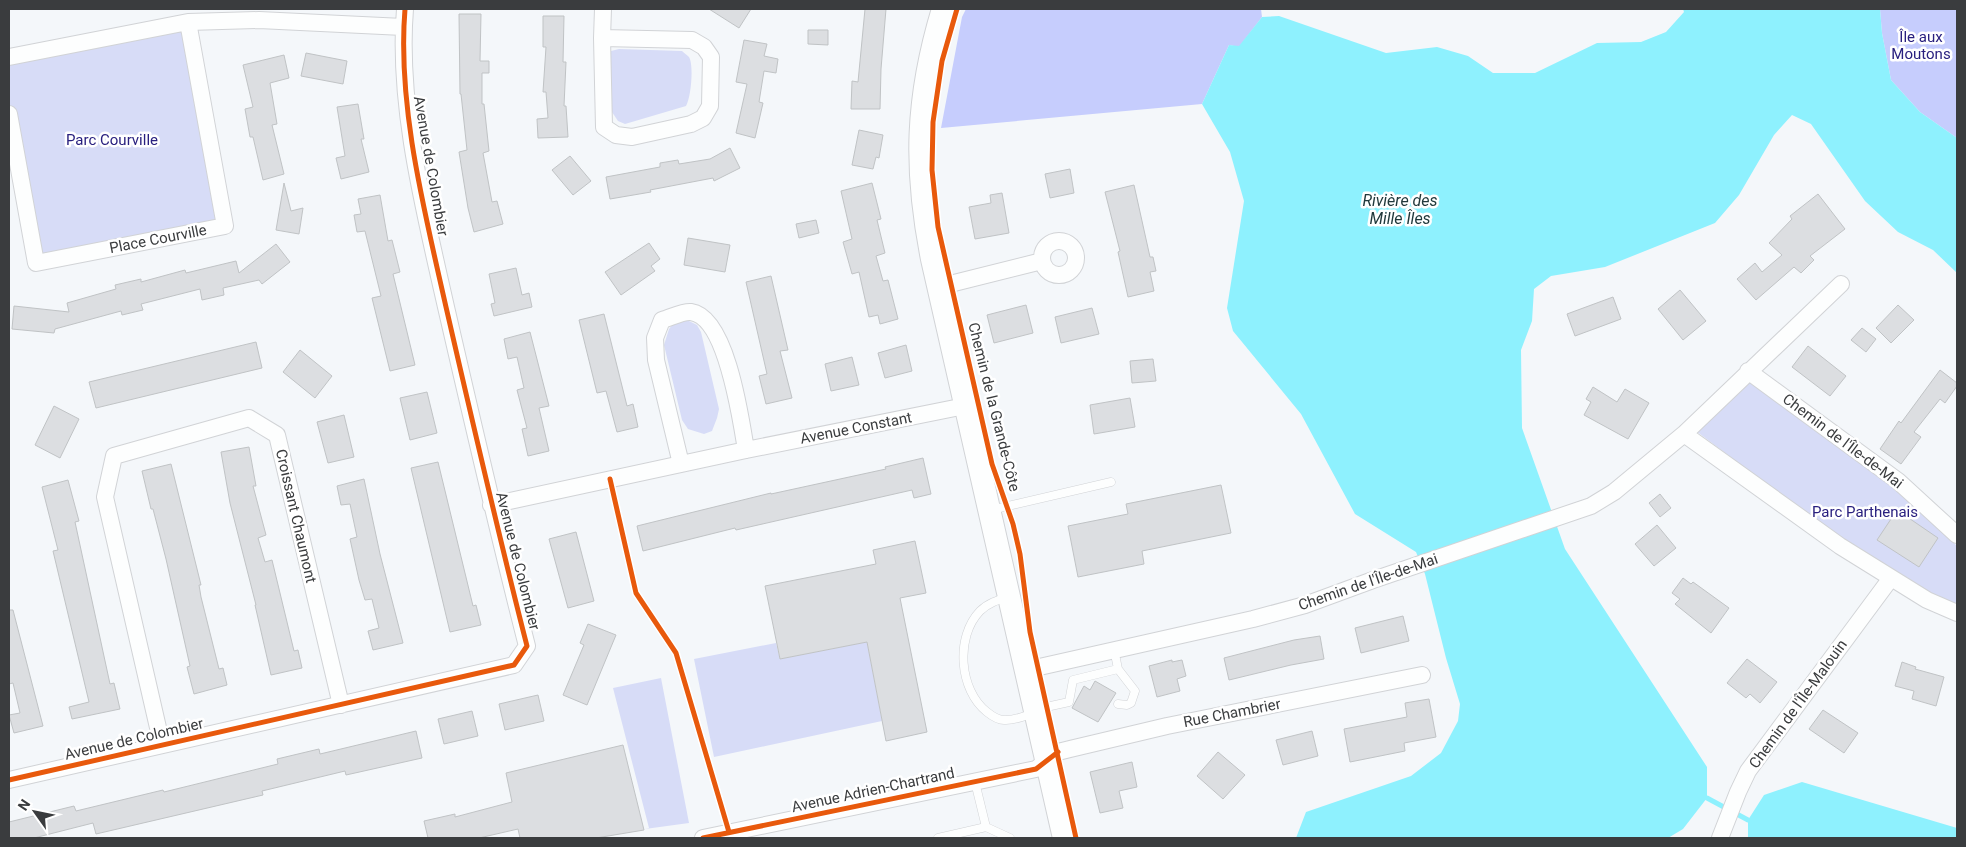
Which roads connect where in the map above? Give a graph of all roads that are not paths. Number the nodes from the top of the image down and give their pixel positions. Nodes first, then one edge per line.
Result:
1 (405, 9) edge
2 (604, 9) edge
3 (943, 9) edge
4 (188, 22) junction
5 (403, 27) junction
6 (602, 38) junction
7 (9, 57) edge
8 (9, 114) edge
9 (1042, 261) dead end
10 (1841, 284) dead end
11 (938, 287) junction
12 (1748, 371) junction
13 (965, 406) junction
14 (1684, 434) junction
15 (746, 450) junction
16 (681, 464) junction
17 (1111, 482) dead end
18 (491, 504) junction
19 (990, 510) junction
20 (1957, 535) edge
21 (1891, 578) junction
22 (1010, 596) junction
23 (1957, 613) edge
24 (1114, 649) junction
25 (1118, 669) junction
26 (1026, 670) junction
27 (1070, 670) junction
28 (1422, 675) dead end
29 (1118, 704) dead end
30 (340, 705) junction
31 (1035, 711) junction
32 (162, 745) junction
33 (1047, 761) junction
34 (9, 780) edge
35 (975, 782) junction
36 (986, 827) junction
37 (703, 838) edge
38 (938, 838) edge
39 (1010, 838) edge
40 (1064, 838) edge
41 (1720, 838) edge

1 - 5 street, Avenue de Colombier
2 - 6 street
3 - 11 main road, Chemin de la Grande-Côte
4 - 5 street
4 - 7 street
4 - 8 street, Place Courville
5 - 18 street, Avenue de Colombier
6 - 6 street
9 - 11 street
10 - 12 street, Chemin de l'Île-de-Mai
11 - 13 main road, Chemin de la Grande-Côte
12 - 14 street, Chemin de l'Île-de-Mai
12 - 20 street, Chemin de l'Île-de-Mai
13 - 15 street, Avenue Constant
13 - 19 main road, Chemin de la Grande-Côte
14 - 21 street
14 - 24 street, Chemin de l'Île-de-Mai
15 - 16 street, Avenue Constant
15 - 16 street
16 - 18 street, Avenue Constant
17 - 19 lane
18 - 30 street, Avenue de Colombier
19 - 22 main road, Chemin de la Grande-Côte
21 - 23 street
21 - 41 street, Chemin de l'Île-Malouin
22 - 26 main road, Chemin de la Grande-Côte
22 - 31 lane
24 - 25 lane
24 - 27 street, Chemin de l'Île-de-Mai
25 - 27 lane
25 - 29 lane
26 - 27 street, Chemin de l'Île-de-Mai
26 - 31 main road, Chemin de la Grande-Côte
27 - 31 lane
28 - 33 street, Rue Chambrier
30 - 32 street, Avenue de Colombier
30 - 32 street, Croissant Chaumont
31 - 33 main road, Chemin de la Grande-Côte
32 - 34 street, Avenue de Colombier
33 - 35 street, Avenue Adrien-Chartrand
33 - 40 main road, Chemin de la Grande-Côte
35 - 36 lane
35 - 37 street, Avenue Adrien-Chartrand
36 - 38 lane
36 - 39 lane

